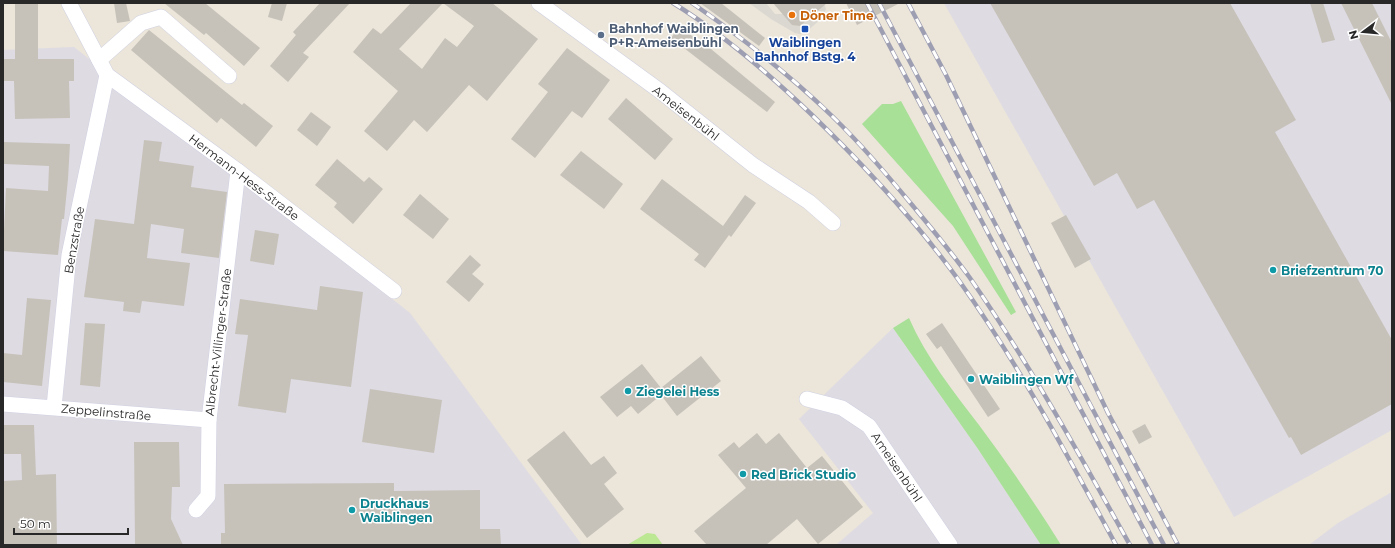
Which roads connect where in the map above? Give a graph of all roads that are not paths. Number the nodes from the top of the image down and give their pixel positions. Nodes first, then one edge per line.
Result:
1 (69, 3) edge
2 (539, 3) edge
3 (99, 60) junction
4 (106, 75) junction
5 (229, 76) dead end
6 (238, 171) junction
7 (833, 223) dead end
8 (394, 291) dead end
9 (807, 399) dead end
10 (3, 404) edge
11 (54, 407) junction
12 (209, 420) junction
13 (196, 510) dead end
14 (950, 545) edge

1 - 3 street, Hermann-Hess-Straße
2 - 7 street, Ameisenbühl
3 - 4 street, Hermann-Hess-Straße
3 - 5 street
4 - 6 street, Hermann-Hess-Straße
4 - 11 street, Benzstraße
6 - 8 street, Hermann-Hess-Straße
6 - 12 street, Albrecht-Villinger-Straße
9 - 14 street, Ameisenbühl
10 - 11 street, Zeppelinstraße
11 - 12 street, Zeppelinstraße
12 - 13 street, Albrecht-Villinger-Straße

